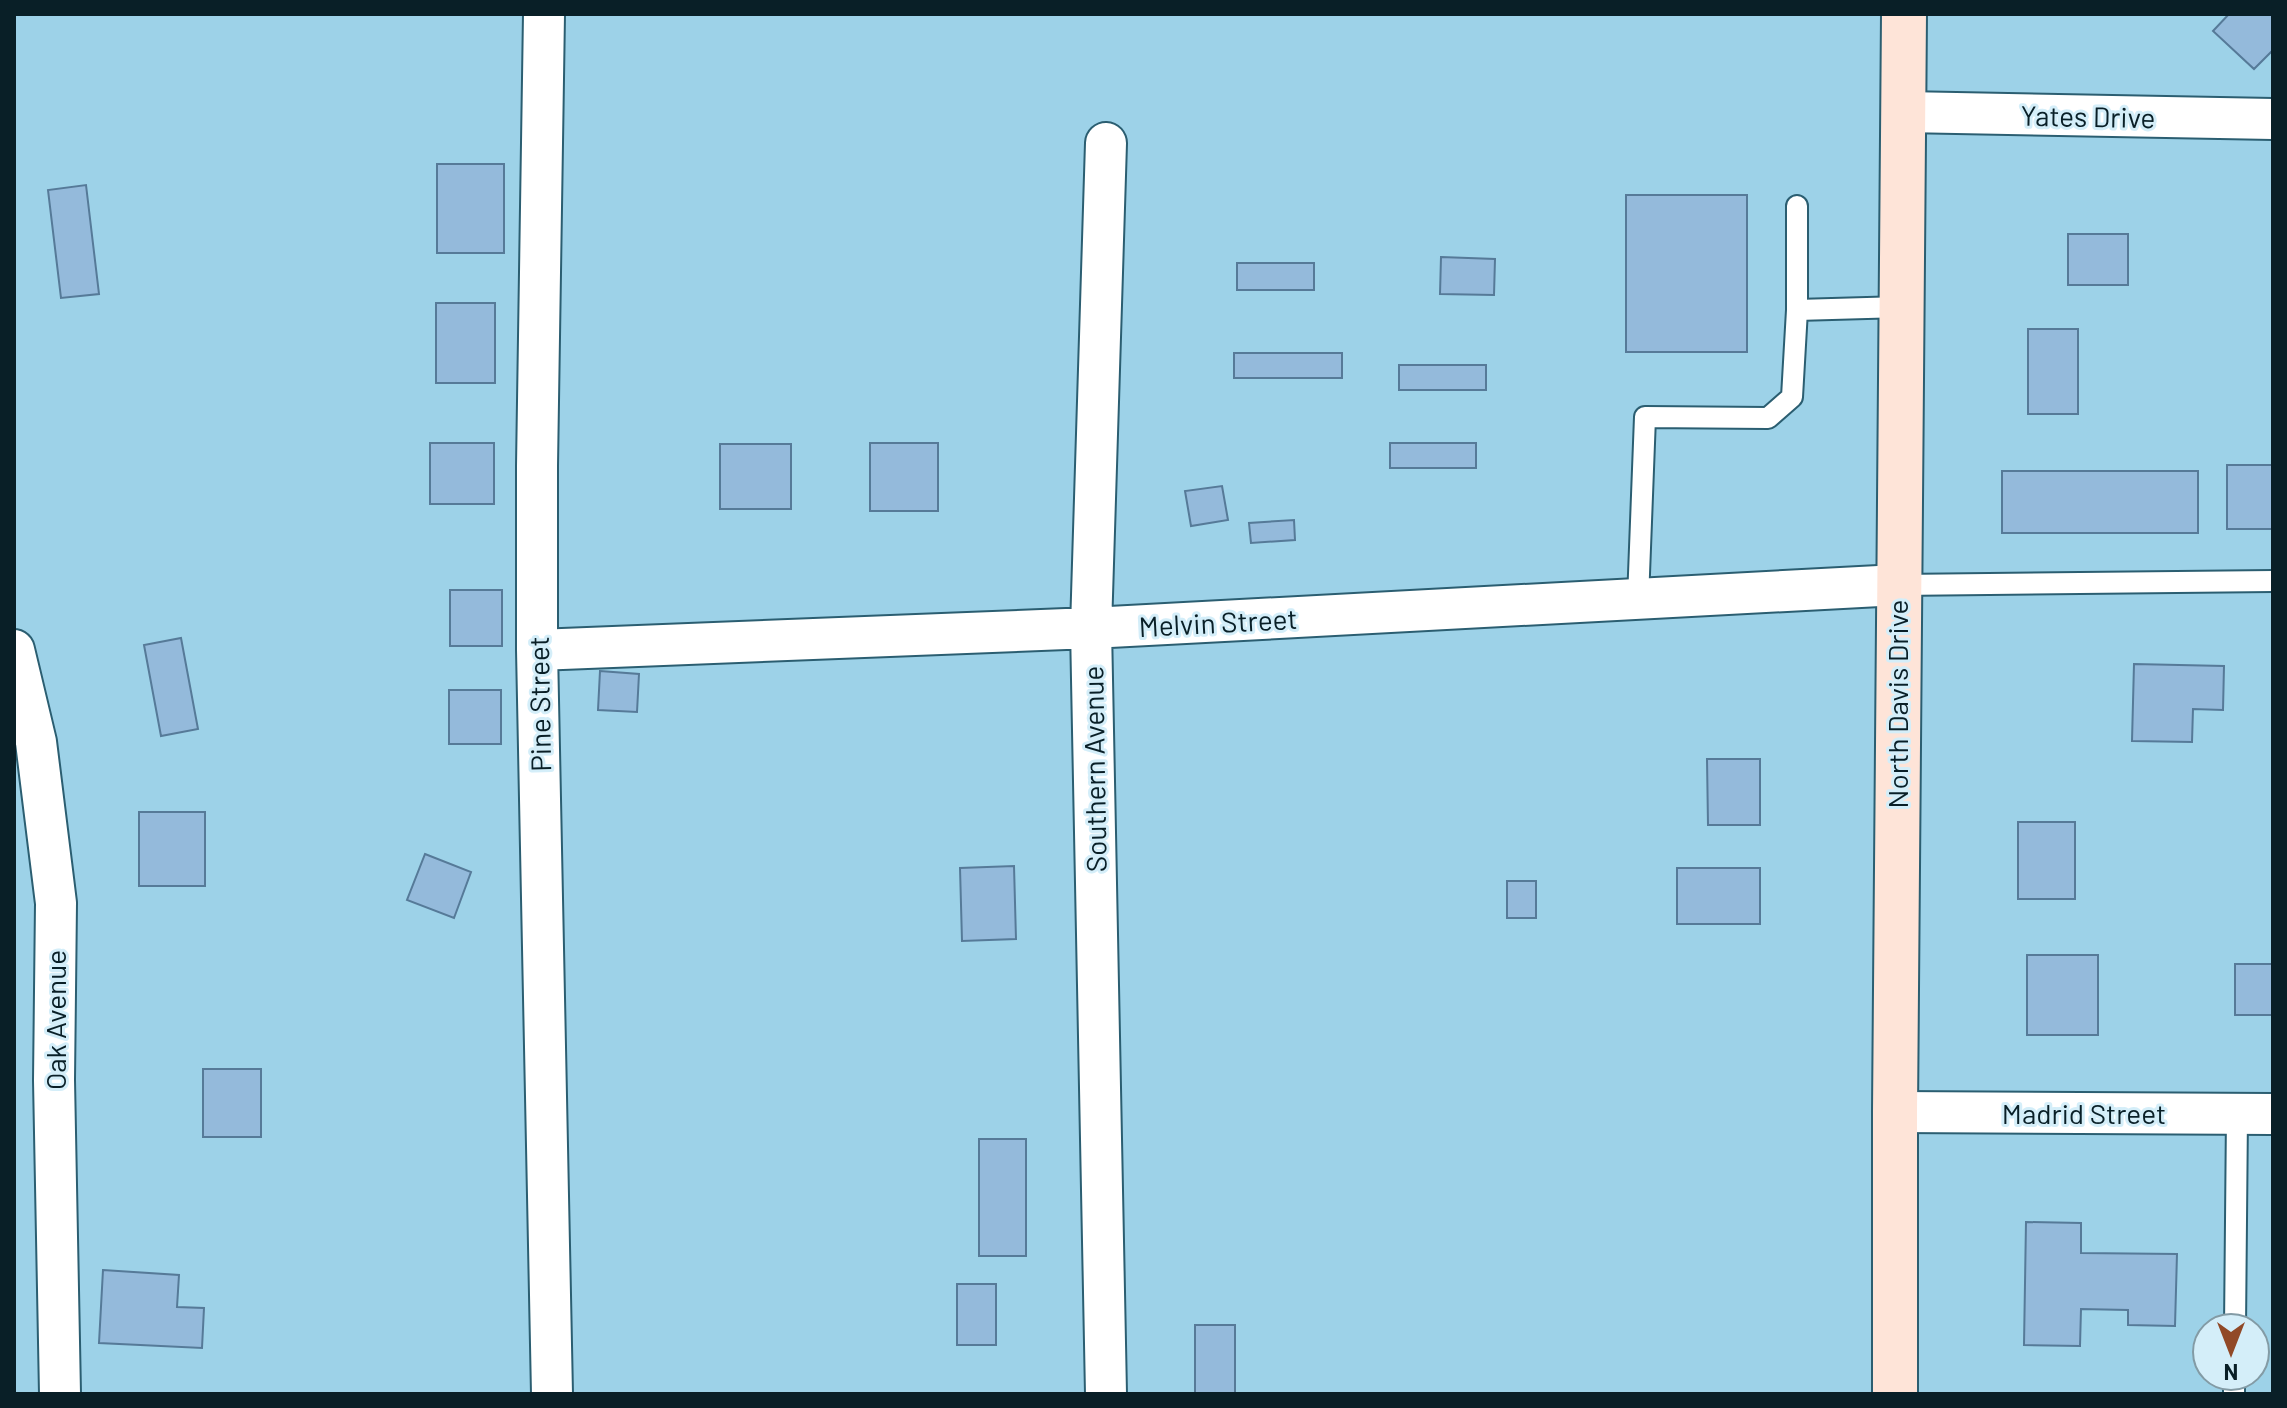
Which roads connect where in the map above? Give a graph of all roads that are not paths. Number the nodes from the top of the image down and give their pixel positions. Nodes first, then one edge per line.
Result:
1 (544, 14) edge
2 (1904, 14) edge
3 (1904, 112) junction
4 (2273, 119) edge
5 (1106, 143) dead end
6 (1797, 206) dead end
7 (1902, 307) junction
8 (1797, 310) junction
9 (2273, 581) edge
10 (1898, 585) junction
11 (1638, 600) junction
12 (1091, 628) junction
13 (14, 650) edge
14 (537, 650) junction
15 (1895, 1112) junction
16 (2255, 1114) edge
17 (2236, 1312) edge
18 (60, 1394) edge
19 (552, 1394) edge
20 (1106, 1394) edge
21 (1895, 1394) edge

1 - 14 street, Pine Street
2 - 3 main road, North Davis Drive
3 - 4 street, Yates Drive
3 - 7 main road, North Davis Drive
5 - 12 street, Southern Avenue
6 - 8 lane
7 - 8 lane
7 - 10 main road, North Davis Drive
8 - 11 lane
9 - 10 lane
10 - 11 street, Melvin Street
10 - 15 main road, North Davis Drive
11 - 12 street, Melvin Street
12 - 14 street, Melvin Street
12 - 20 street, Southern Avenue
13 - 18 street, Oak Avenue
14 - 19 street, Pine Street
15 - 16 street, Madrid Street
15 - 21 main road, North Davis Drive
16 - 17 lane

